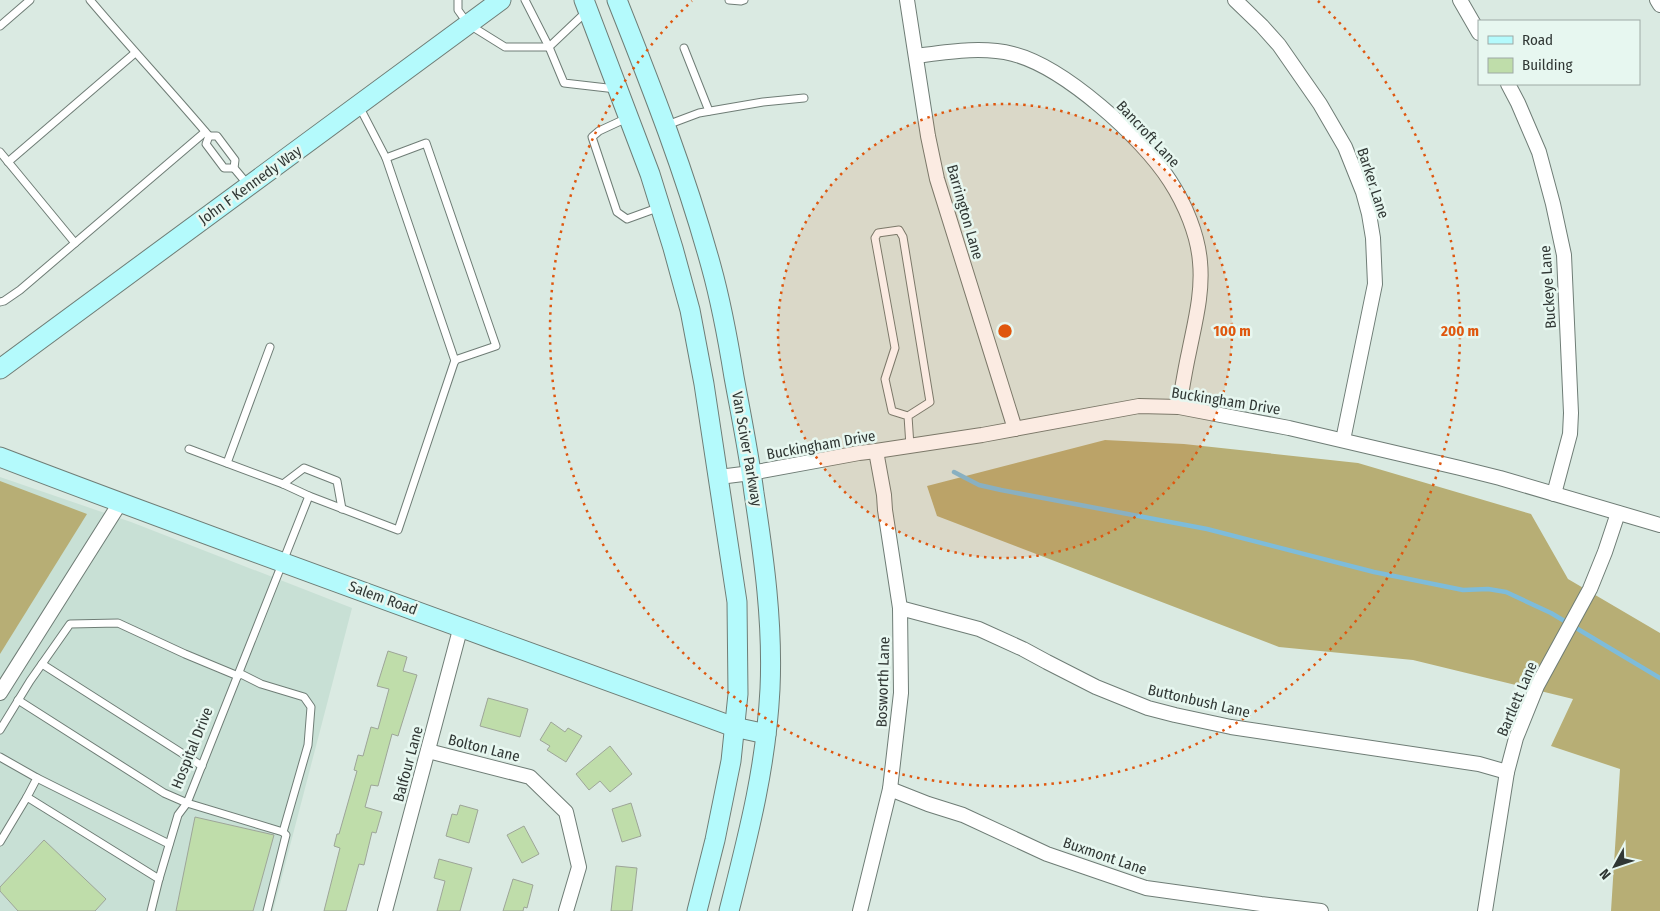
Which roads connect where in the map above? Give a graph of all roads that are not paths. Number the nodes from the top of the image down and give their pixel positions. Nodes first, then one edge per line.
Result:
1 (30, 0) edge
2 (90, 0) edge
3 (458, 0) edge
4 (501, 0) edge
5 (525, 0) edge
6 (617, 0) edge
7 (729, 0) edge
8 (744, 0) edge
9 (907, 0) edge
10 (1235, 0) edge
11 (1460, 0) edge
12 (1657, 0) edge
13 (586, 5) edge
14 (1660, 5) edge
15 (468, 24) junction
16 (0, 26) edge
17 (1478, 31) edge
18 (549, 47) junction
19 (684, 48) dead end
20 (135, 53) junction
21 (916, 56) junction
22 (1509, 85) edge
23 (619, 90) junction
24 (804, 98) dead end
25 (359, 105) junction
26 (709, 111) junction
27 (630, 117) junction
28 (666, 125) junction
29 (207, 134) junction
30 (0, 152) edge
31 (386, 158) junction
32 (8, 162) junction
33 (234, 168) junction
34 (249, 186) junction
35 (661, 207) junction
36 (75, 243) junction
37 (0, 302) edge
38 (270, 348) dead end
39 (454, 361) junction
40 (0, 369) edge
41 (1178, 407) junction
42 (908, 416) junction
43 (1016, 428) junction
44 (1344, 440) junction
45 (910, 446) junction
46 (189, 449) dead end
47 (0, 451) edge
48 (876, 451) junction
49 (0, 457) edge
50 (227, 463) junction
51 (34, 470) junction
52 (751, 473) junction
53 (720, 477) junction
54 (283, 484) junction
55 (1554, 494) junction
56 (309, 496) junction
57 (120, 503) junction
58 (342, 509) junction
59 (1618, 513) junction
60 (1660, 525) edge
61 (283, 562) junction
62 (900, 608) junction
63 (461, 626) junction
64 (42, 664) junction
65 (238, 675) junction
66 (0, 693) edge
67 (18, 700) junction
68 (734, 727) junction
69 (0, 730) edge
70 (766, 734) junction
71 (428, 751) junction
72 (0, 758) edge
73 (202, 766) junction
74 (1507, 772) junction
75 (38, 778) junction
76 (890, 789) junction
77 (27, 797) junction
78 (187, 803) junction
79 (284, 832) junction
80 (0, 842) edge
81 (169, 844) junction
82 (159, 879) junction
83 (151, 911) edge
84 (267, 911) edge
85 (385, 911) edge
86 (566, 911) edge
87 (697, 911) edge
88 (729, 911) edge
89 (860, 911) edge
90 (1321, 911) edge
91 (1485, 911) edge

1 - 16 lane
2 - 20 lane
3 - 15 lane
4 - 15 street, John F Kennedy Way
5 - 18 lane
6 - 28 street, Van Sciver Parkway
7 - 8 lane
9 - 21 street, Barrington Lane
10 - 44 street, Barker Lane
11 - 17 street
12 - 14 street
13 - 18 lane
13 - 23 street, Van Sciver Parkway
15 - 18 lane
15 - 25 street, John F Kennedy Way
18 - 23 lane
19 - 26 lane
20 - 29 lane
20 - 32 lane
21 - 41 street, Bancroft Lane
21 - 43 street, Barrington Lane
22 - 55 street, Buckeye Lane
23 - 27 street, Van Sciver Parkway
24 - 26 lane
25 - 31 lane
25 - 34 street, John F Kennedy Way
26 - 28 lane
27 - 35 street, Van Sciver Parkway
27 - 35 lane
28 - 52 street, Van Sciver Parkway
29 - 33 lane
29 - 33 lane
29 - 36 lane
30 - 32 lane
31 - 39 lane
31 - 39 lane
32 - 36 lane
33 - 34 lane
34 - 40 street, John F Kennedy Way
35 - 53 street, Van Sciver Parkway
36 - 37 lane
38 - 50 lane
39 - 58 lane
41 - 43 street, Buckingham Drive
41 - 44 street, Buckingham Drive
42 - 42 lane
42 - 45 lane
43 - 45 street, Buckingham Drive
44 - 55 street, Buckingham Drive
45 - 48 street, Buckingham Drive
46 - 50 lane
47 - 51 street
48 - 52 street, Buckingham Drive
48 - 62 street, Bosworth Lane
49 - 51 street, Salem Road
50 - 54 lane
51 - 57 street, Salem Road
52 - 53 street, Buckingham Drive
52 - 70 street, Van Sciver Parkway
53 - 68 street, Van Sciver Parkway
54 - 56 lane
54 - 58 lane
55 - 59 street, Buckingham Drive
56 - 58 lane
56 - 61 lane, Hospital Drive
57 - 61 street, Salem Road
57 - 66 street
59 - 60 street, Buckingham Drive
59 - 74 street, Bartlett Lane
61 - 63 street, Salem Road
61 - 65 lane, Hospital Drive
62 - 74 street, Buttonbush Lane
62 - 76 street, Bosworth Lane
63 - 68 street, Salem Road
63 - 71 street, Balfour Lane
64 - 65 lane
64 - 67 lane
64 - 73 lane
65 - 73 lane, Hospital Drive
65 - 79 lane
67 - 69 lane
67 - 78 lane
68 - 70 street, Salem Road
68 - 87 street, Van Sciver Parkway
70 - 88 street, Van Sciver Parkway
71 - 85 street, Balfour Lane
71 - 86 street, Bolton Lane
72 - 75 lane
73 - 78 lane, Hospital Drive
74 - 91 street, Bartlett Lane
75 - 77 lane
75 - 81 lane
76 - 89 street, Bosworth Lane
76 - 90 street, Buxmont Lane
77 - 80 lane
77 - 82 lane
78 - 79 lane, Hospital Drive
78 - 81 lane
79 - 84 lane
81 - 82 lane
82 - 83 lane

